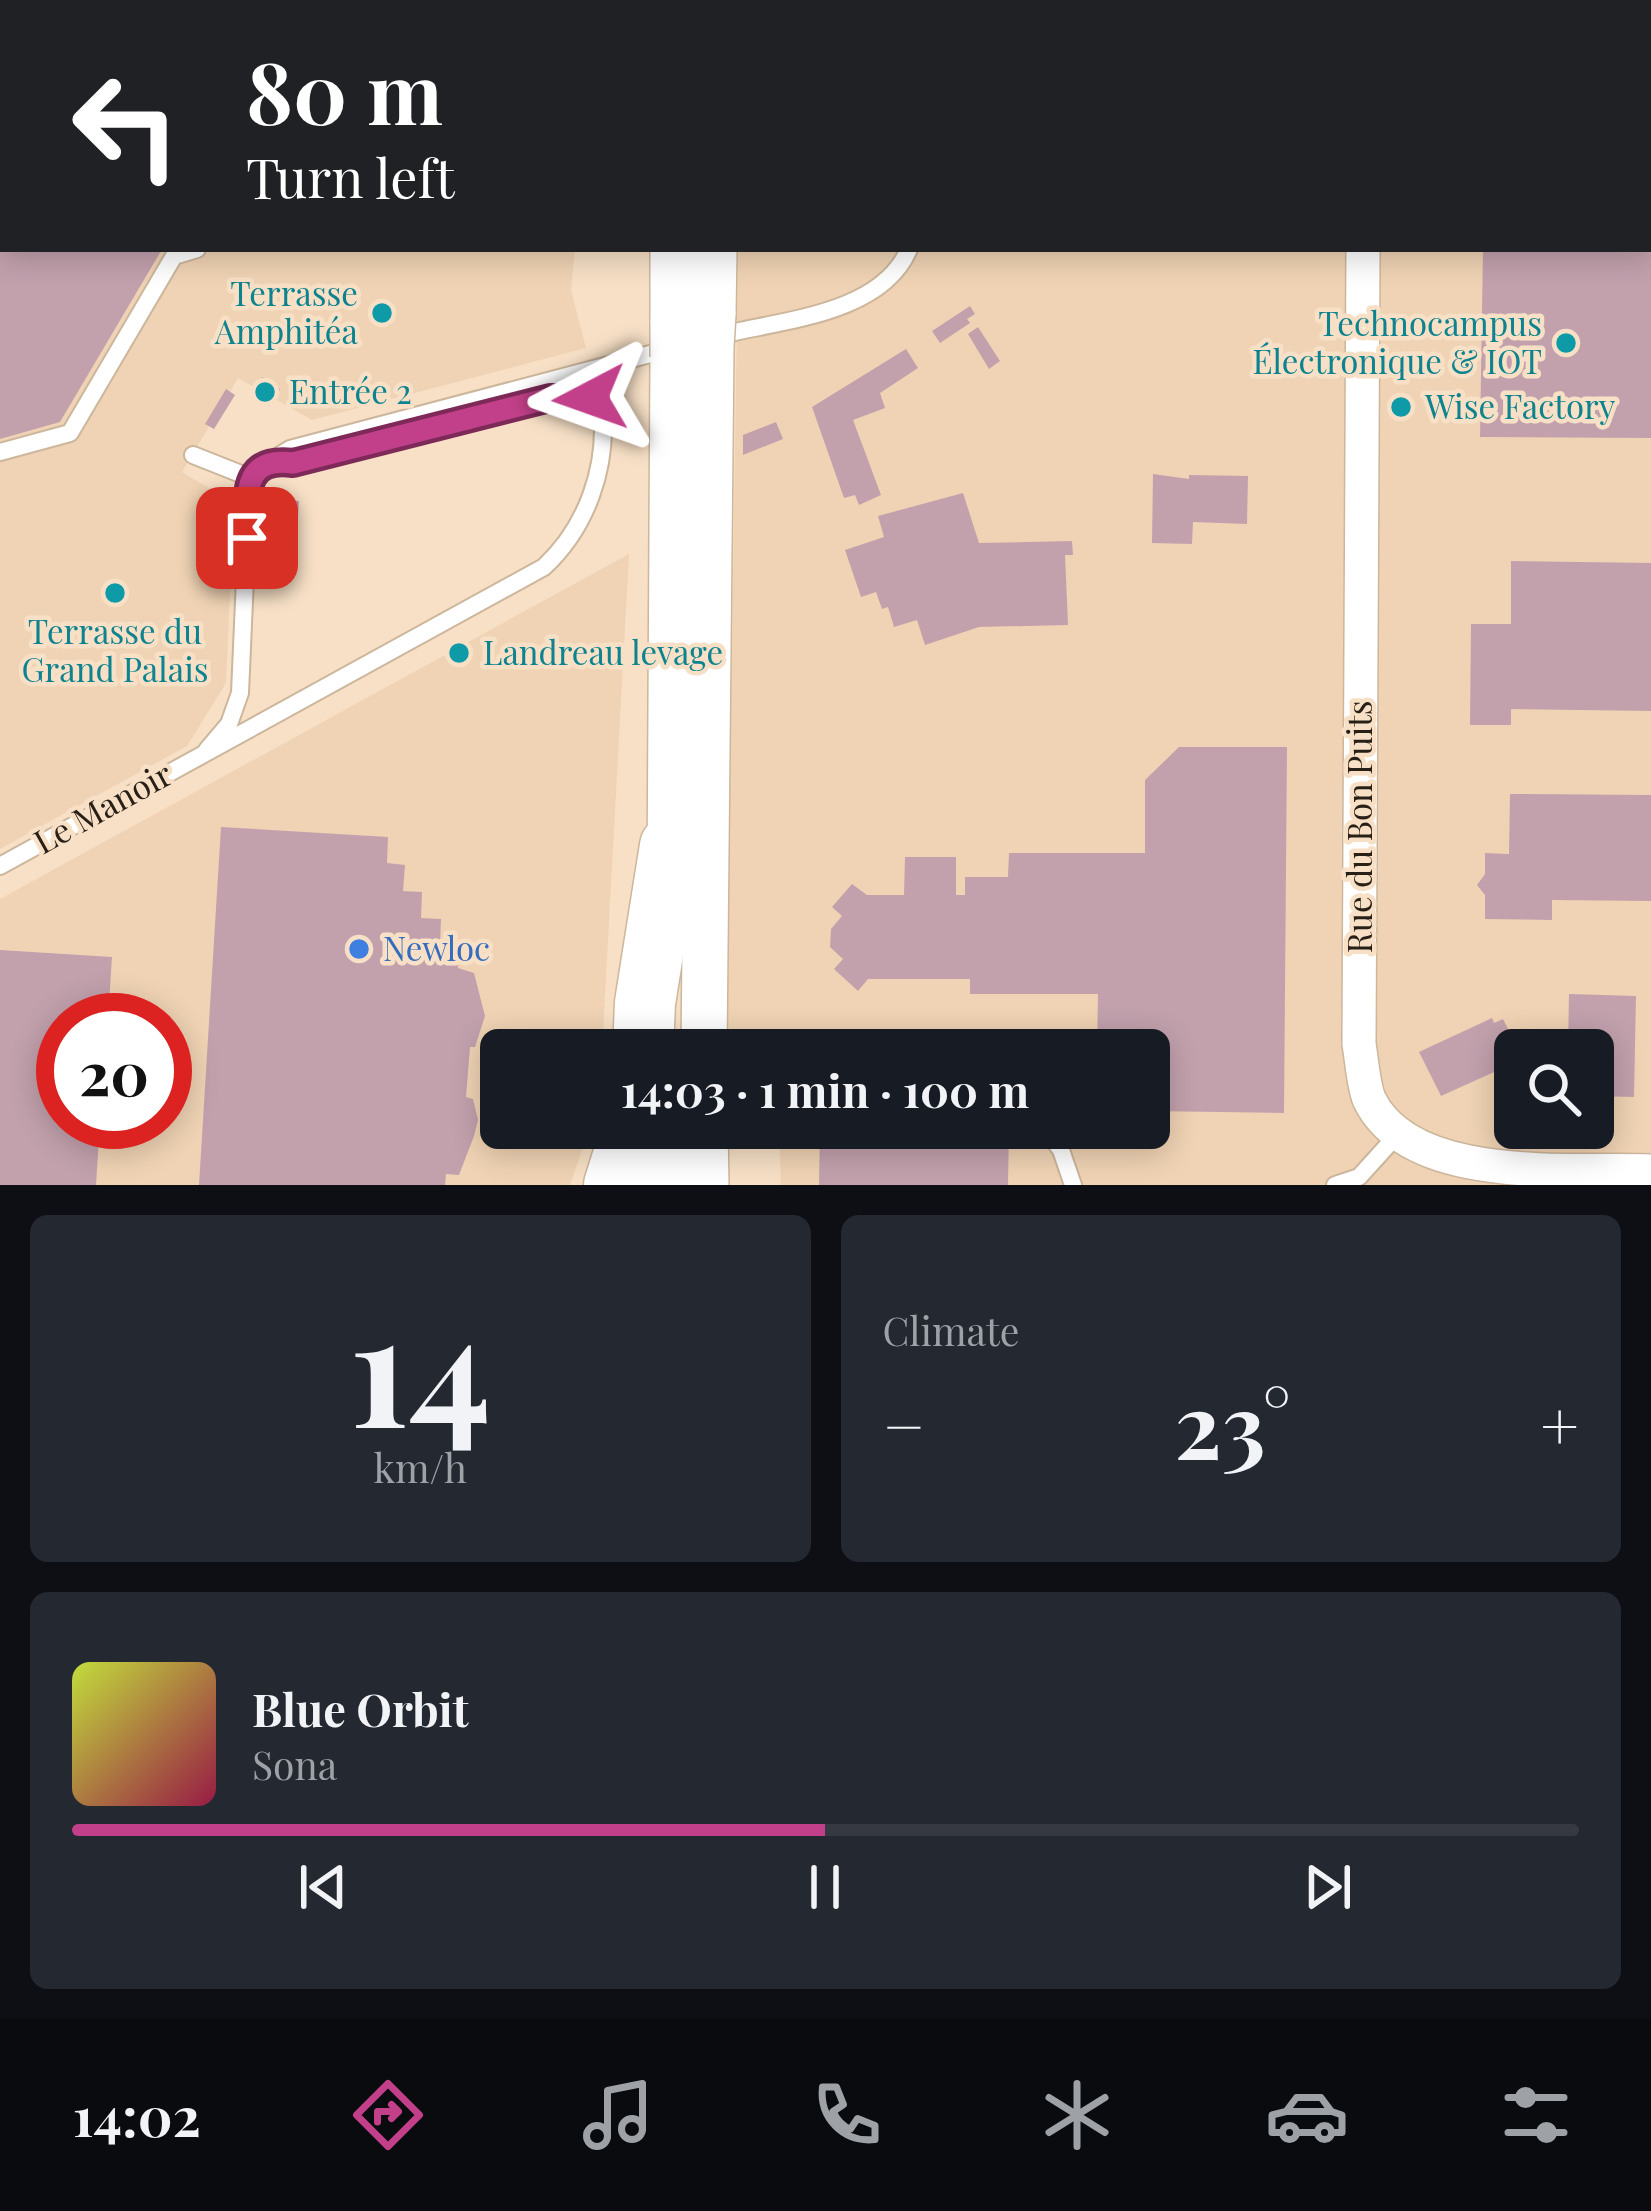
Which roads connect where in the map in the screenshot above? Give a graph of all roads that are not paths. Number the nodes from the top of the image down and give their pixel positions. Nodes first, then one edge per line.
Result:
1 (187, 252) edge
2 (674, 252) edge
3 (713, 252) edge
4 (729, 252) edge
5 (907, 252) edge
6 (1364, 252) edge
7 (697, 328) junction
8 (603, 375) dead end
9 (590, 398) junction
10 (0, 452) edge
11 (193, 455) dead end
12 (276, 460) junction
13 (251, 478) junction
14 (207, 751) junction
15 (670, 846) junction
16 (0, 866) edge
17 (644, 1029) edge
18 (668, 1029) edge
19 (704, 1029) edge
20 (1399, 1134) junction
21 (625, 1149) edge
22 (666, 1149) edge
23 (705, 1149) edge
24 (1060, 1149) edge
25 (1651, 1171) edge
26 (1553, 1177) edge
27 (614, 1185) edge
28 (666, 1185) edge
29 (706, 1185) edge
30 (1073, 1185) edge
31 (1334, 1185) edge

1 - 10 lane
2 - 7 main road
3 - 7 main road
4 - 7 lane
5 - 12 lane
6 - 20 street, Rue du Bon Puits
7 - 15 main road
7 - 19 main road
8 - 9 lane
9 - 12 lane
9 - 14 lane, Le Manoir
11 - 13 lane
12 - 13 lane
13 - 14 lane
14 - 16 lane, Le Manoir
15 - 17 highway
15 - 18 main road
20 - 26 street
20 - 31 lane
21 - 27 highway
22 - 28 main road
23 - 29 main road
24 - 30 lane
25 - 26 street

